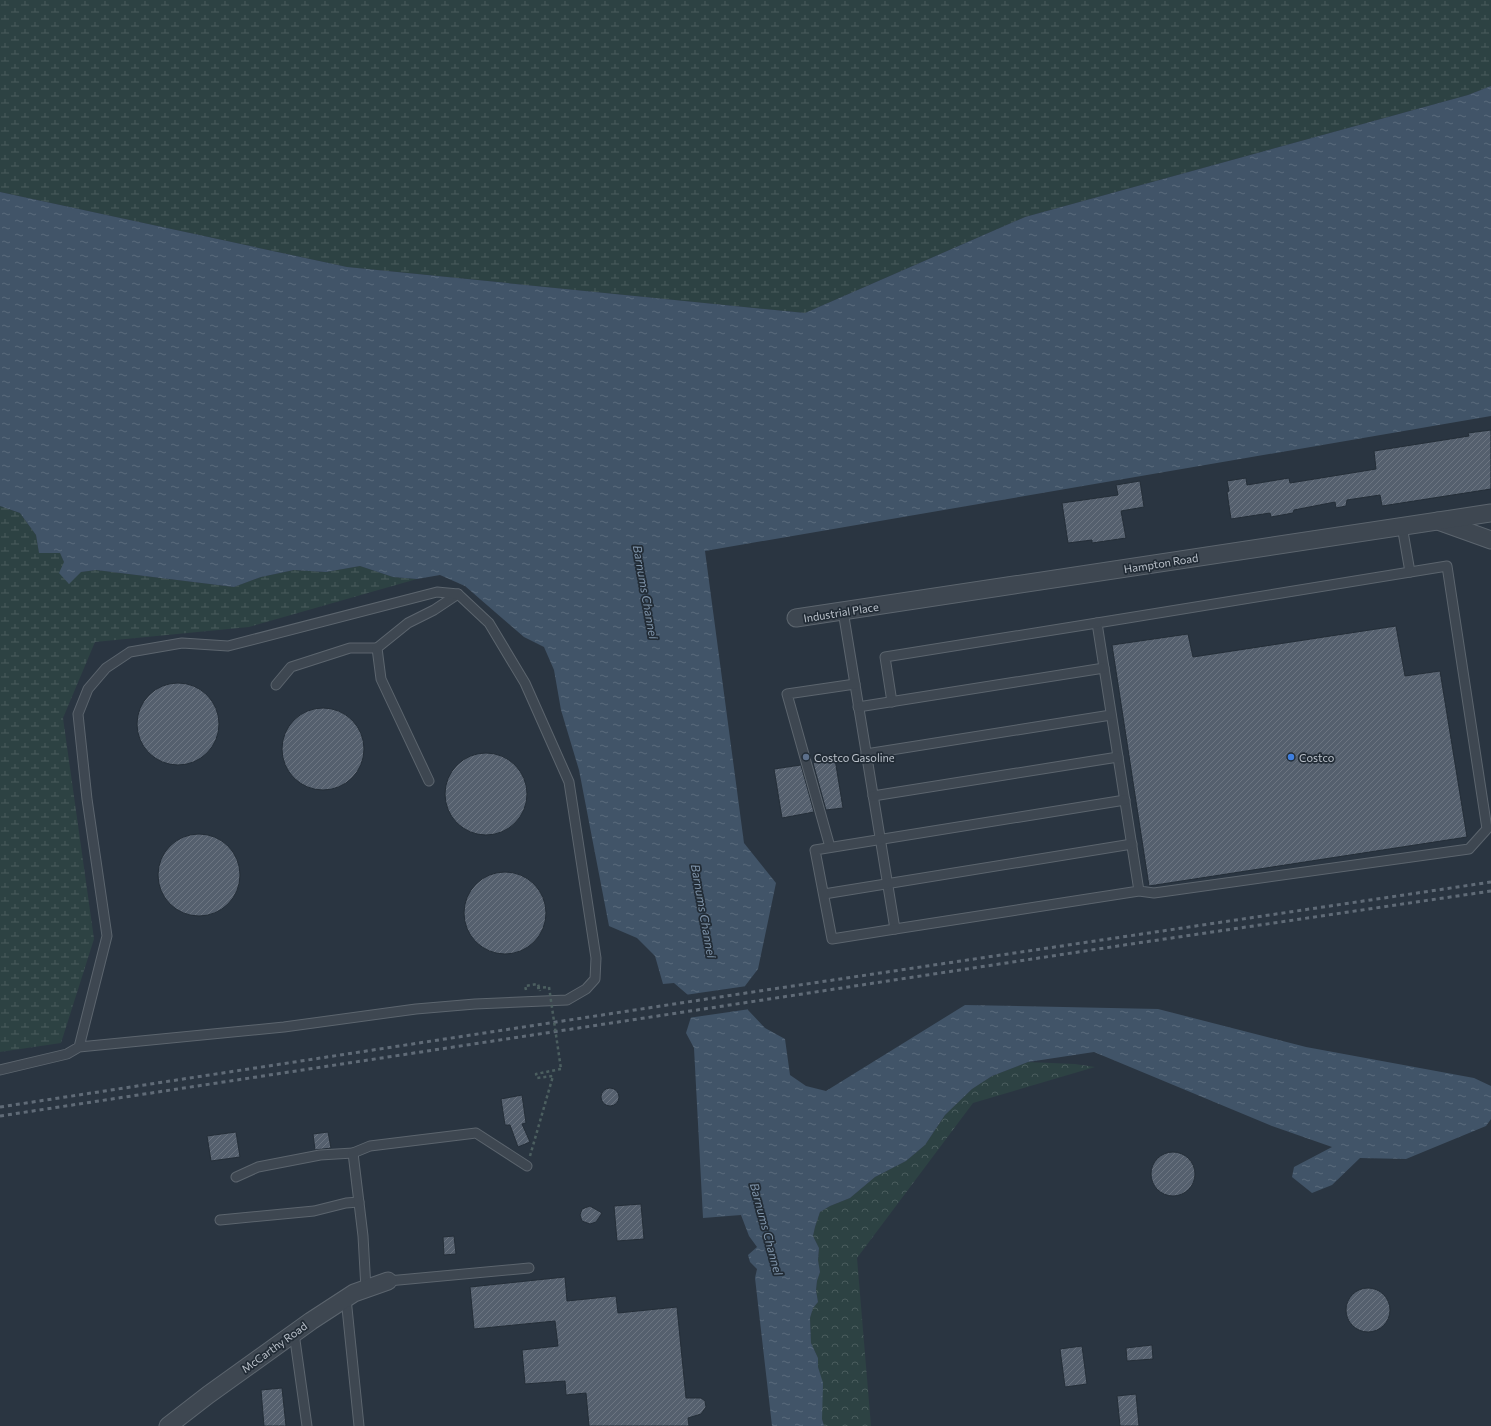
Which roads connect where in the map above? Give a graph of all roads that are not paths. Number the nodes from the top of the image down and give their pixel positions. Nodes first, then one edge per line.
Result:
1 (1491, 513) edge
2 (1436, 521) junction
3 (1402, 526) junction
4 (1491, 540) edge
5 (1410, 572) junction
6 (458, 594) junction
7 (886, 605) joint
8 (843, 611) junction
9 (796, 618) dead end
10 (1097, 623) junction
11 (377, 648) junction
12 (1104, 668) junction
13 (855, 684) junction
14 (276, 685) dead end
15 (892, 702) junction
16 (858, 707) junction
17 (1111, 716) junction
18 (866, 754) junction
19 (1118, 757) junction
20 (429, 782) dead end
21 (873, 796) junction
22 (1125, 800) junction
23 (880, 838) junction
24 (1132, 844) junction
25 (830, 848) junction
26 (887, 883) junction
27 (1139, 891) junction
28 (824, 894) junction
29 (895, 929) junction
30 (79, 1047) junction
31 (0, 1070) edge
32 (353, 1153) junction
33 (527, 1166) road end
34 (236, 1177) dead end
35 (359, 1202) junction
36 (220, 1220) dead end
37 (529, 1268) dead end
38 (388, 1281) joint
39 (366, 1289) junction
40 (346, 1298) junction
41 (294, 1333) junction
42 (168, 1426) edge
43 (307, 1426) edge
44 (359, 1426) edge

1 - 2 street, Hampton Road
2 - 3 street, Hampton Road
2 - 4 street, Hampton Road
3 - 5 lane
3 - 7 street, Hampton Road
5 - 10 lane
5 - 27 lane
6 - 11 lane
6 - 30 lane
6 - 30 lane
7 - 8 street, Industrial Place
8 - 9 street, Industrial Place
8 - 13 lane
10 - 12 lane
10 - 15 lane
11 - 14 lane
11 - 20 lane
12 - 15 lane
12 - 17 lane
13 - 16 lane
13 - 25 lane
15 - 16 lane
16 - 18 lane
17 - 18 lane
17 - 19 lane
18 - 21 lane
19 - 21 lane
19 - 22 lane
21 - 23 lane
22 - 23 lane
22 - 24 lane
23 - 25 lane
23 - 26 lane
24 - 26 lane
24 - 27 lane
25 - 28 lane
26 - 28 lane
26 - 29 lane
27 - 29 lane
28 - 29 lane
30 - 31 lane
32 - 33 lane
32 - 34 lane
32 - 35 lane
35 - 36 lane
35 - 39 lane
37 - 38 lane
38 - 39 street, McCarthy Road
39 - 40 street, McCarthy Road
40 - 41 street, McCarthy Road
40 - 44 lane
41 - 42 street, McCarthy Road
41 - 43 lane

